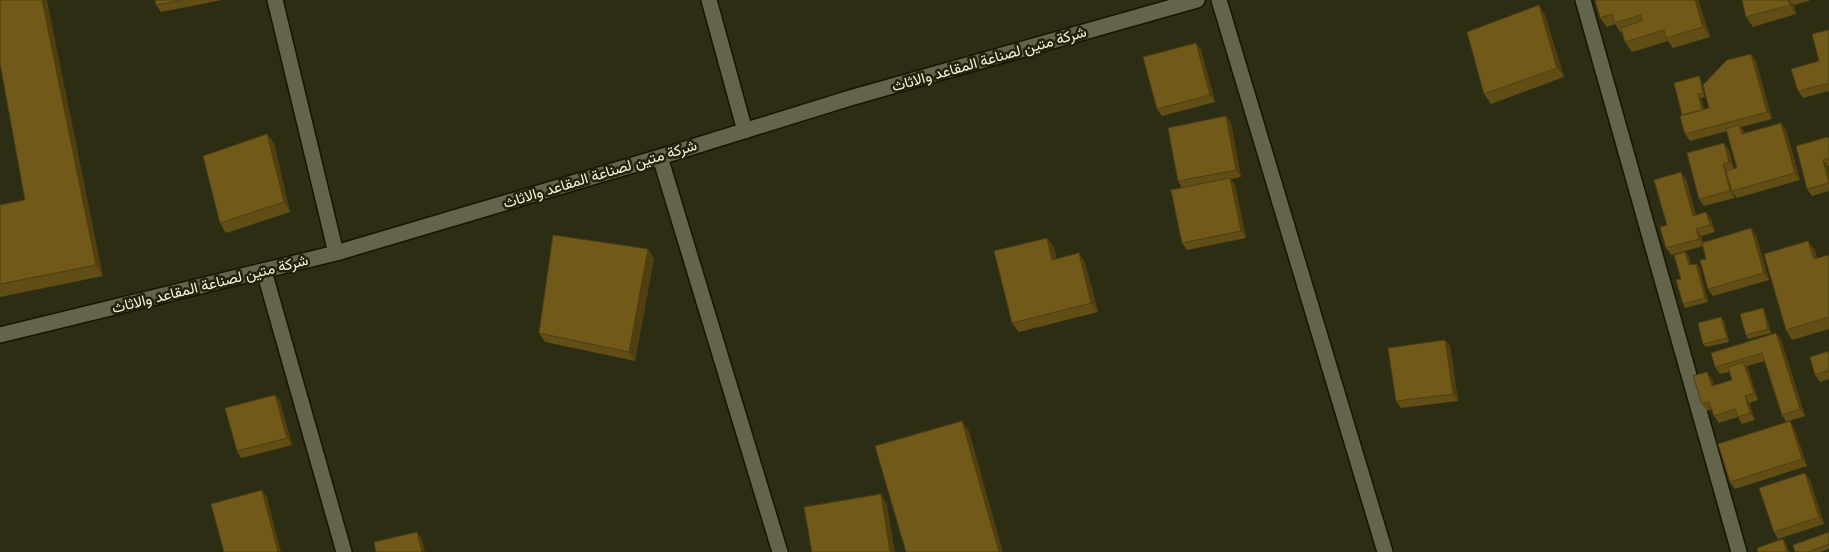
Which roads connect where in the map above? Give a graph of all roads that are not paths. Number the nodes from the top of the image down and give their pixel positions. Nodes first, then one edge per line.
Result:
1 (275, 0) edge
2 (709, 0) edge
3 (1197, 0) edge
4 (1219, 0) edge
5 (1583, 0) edge
6 (745, 131) junction
7 (660, 157) junction
8 (336, 252) junction
9 (264, 271) junction
10 (0, 335) edge
11 (344, 552) edge
12 (780, 552) edge
13 (1385, 552) edge
14 (1739, 552) edge

1 - 8 street
2 - 6 street
3 - 6 street, شركة متين لصناعة المقاعد والاثاث
4 - 13 street
5 - 14 street
6 - 7 street, شركة متين لصناعة المقاعد والاثاث
7 - 8 street, شركة متين لصناعة المقاعد والاثاث
7 - 12 street
8 - 9 street, شركة متين لصناعة المقاعد والاثاث
9 - 10 street, شركة متين لصناعة المقاعد والاثاث
9 - 11 street

